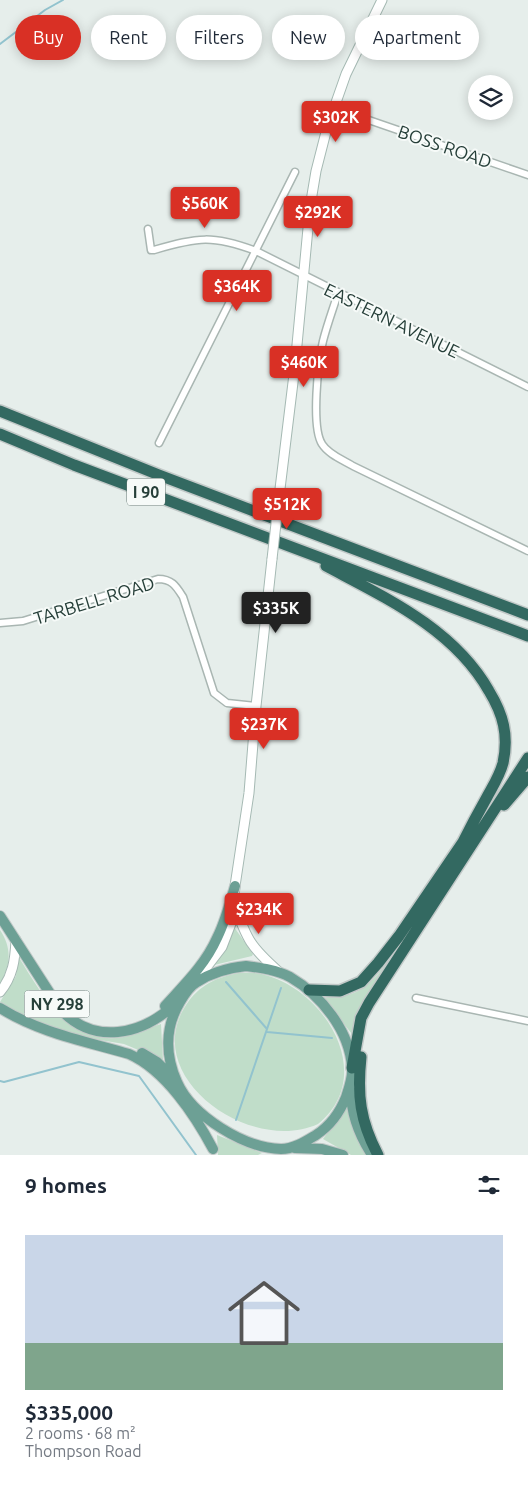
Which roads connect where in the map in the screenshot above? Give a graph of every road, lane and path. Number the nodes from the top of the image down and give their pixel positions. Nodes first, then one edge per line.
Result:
1 (382, 0) edge
2 (334, 108) junction
3 (295, 172) dead end
4 (528, 175) edge
5 (148, 229) dead end
6 (256, 251) junction
7 (302, 275) junction
8 (338, 294) junction
9 (528, 387) edge
10 (0, 411) edge
11 (0, 434) edge
12 (159, 443) dead end
13 (293, 548) junction
14 (528, 551) edge
15 (528, 615) edge
16 (0, 623) edge
17 (528, 636) edge
18 (256, 706) junction
19 (528, 749) edge
20 (528, 758) edge
21 (528, 777) edge
22 (465, 847) junction
23 (235, 886) junction
24 (234, 904) junction
25 (0, 916) edge
26 (16, 940) junction
27 (278, 971) junction
28 (195, 983) junction
29 (309, 990) junction
30 (0, 992) edge
31 (183, 996) junction
32 (416, 998) dead end
33 (368, 1003) junction
34 (0, 1008) edge
35 (5, 1015) edge
36 (528, 1021) edge
37 (150, 1022) junction
38 (63, 1036) junction
39 (352, 1068) junction
40 (351, 1082) junction
41 (177, 1083) junction
42 (193, 1105) junction
43 (286, 1148) junction
44 (213, 1152) edge
45 (269, 1155) edge
46 (343, 1155) edge
47 (372, 1155) edge
48 (378, 1155) edge

1 - 2 street
2 - 4 street, BOSS ROAD
2 - 7 street
3 - 6 street
5 - 6 street, EASTERN AVENUE
6 - 7 street, EASTERN AVENUE
6 - 12 street
7 - 8 street, EASTERN AVENUE
7 - 18 street, bridge
8 - 9 street, EASTERN AVENUE
8 - 14 street
10 - 15 highway, I 90
11 - 13 highway, I 90
13 - 17 highway, I 90
13 - 22 highway
16 - 18 street, TARBELL ROAD
18 - 23 street
19 - 22 highway
20 - 22 highway
21 - 22 highway
22 - 29 highway
22 - 33 highway
23 - 24 street
23 - 37 main road
24 - 27 street
24 - 28 street
25 - 26 main road, NY 298
26 - 30 street
26 - 37 main road, NY 298
27 - 28 main road, NY 298
27 - 29 main road, NY 298
28 - 31 main road, NY 298
29 - 39 main road, NY 298
31 - 37 main road, NY 298
31 - 41 main road
32 - 36 street
33 - 39 highway
33 - 48 highway
34 - 35 main road, NY 298
35 - 38 main road, NY 298
38 - 41 main road, NY 298
38 - 44 main road
39 - 40 main road, NY 298
40 - 43 main road
40 - 47 main road, NY 298
41 - 42 main road, NY 298
42 - 43 main road, NY 298
42 - 44 main road
43 - 45 main road
43 - 46 main road, NY 298

